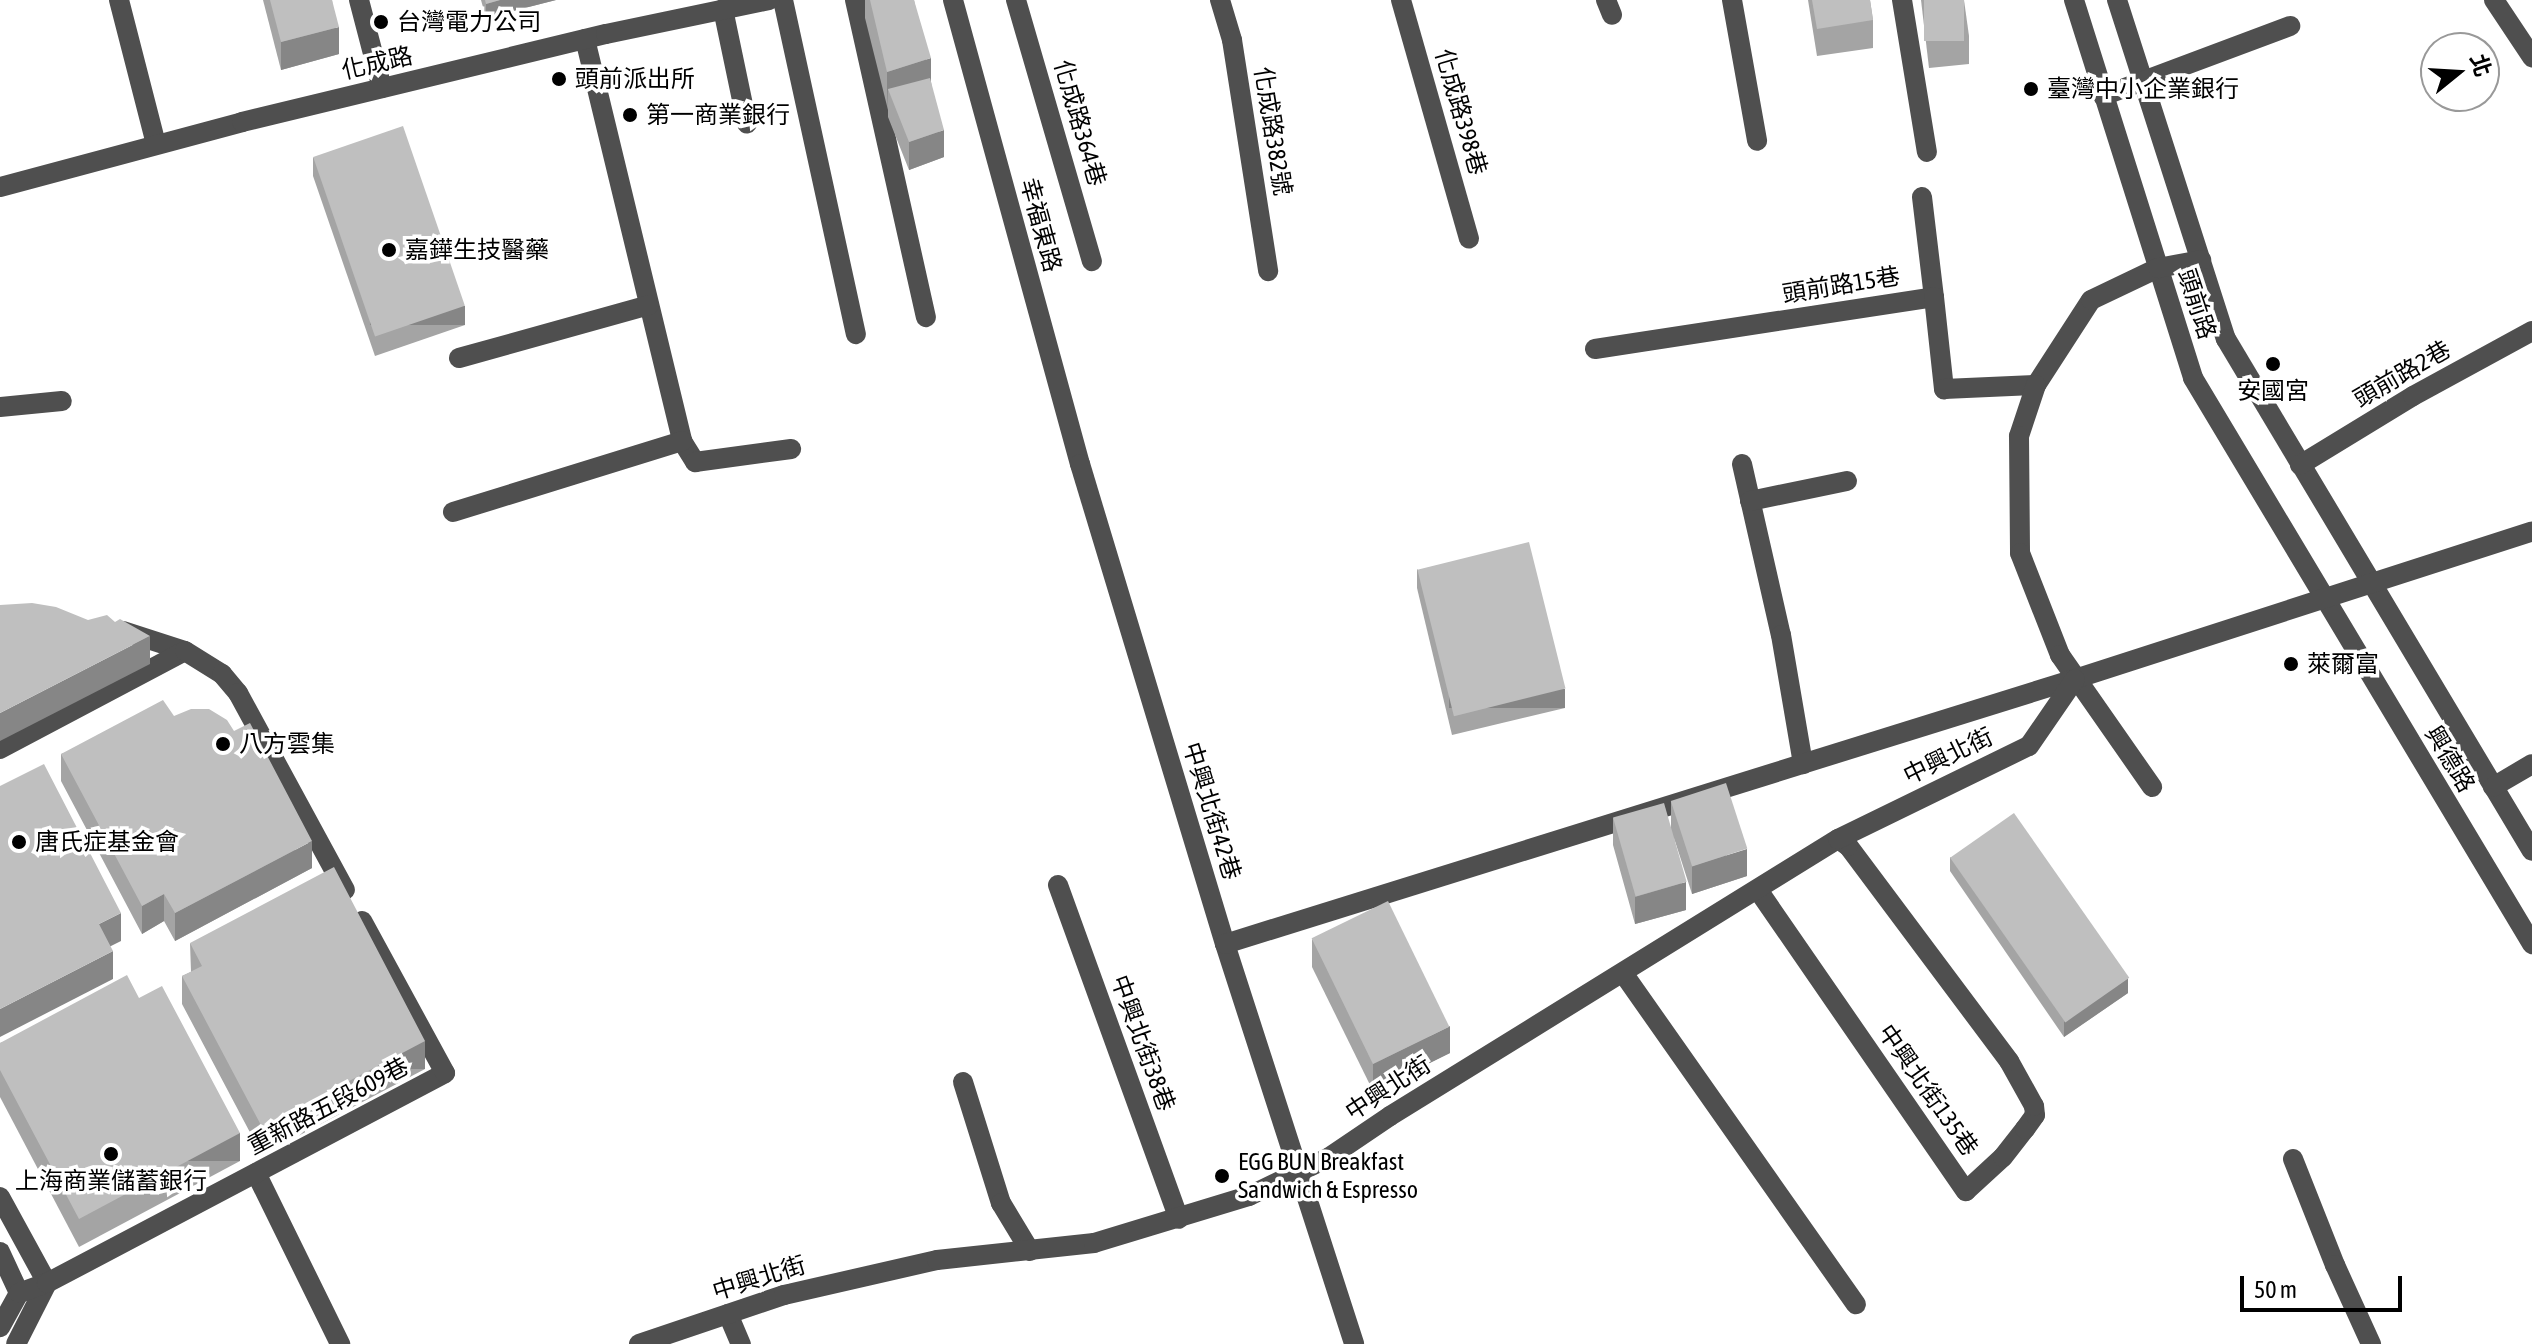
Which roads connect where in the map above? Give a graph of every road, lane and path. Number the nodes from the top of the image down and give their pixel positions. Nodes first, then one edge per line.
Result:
1 (119, 0) edge
2 (359, 0) edge
3 (769, 0) edge
4 (783, 0) edge
5 (855, 0) edge
6 (953, 0) edge
7 (1016, 0) edge
8 (1220, 0) edge
9 (1401, 0) edge
10 (1732, 0) edge
11 (1902, 0) edge
12 (2074, 0) edge
13 (2117, 0) edge
14 (2494, 0) edge
15 (723, 9) junction
16 (2290, 26) dead end
17 (585, 39) junction
18 (2532, 57) edge
19 (2144, 83) junction
20 (382, 88) junction
21 (2103, 96) junction
22 (747, 124) dead end
23 (1757, 141) dead end
24 (156, 144) junction
25 (1927, 152) dead end
26 (0, 187) edge
27 (1922, 197) dead end
28 (1469, 238) dead end
29 (2201, 260) junction
30 (1092, 261) dead end
31 (2158, 268) junction
32 (1268, 271) dead end
33 (1934, 297) junction
34 (649, 305) junction
35 (926, 317) dead end
36 (2532, 331) edge
37 (856, 334) dead end
38 (1595, 349) dead end
39 (459, 358) dead end
40 (2036, 385) junction
41 (62, 401) dead end
42 (0, 407) edge
43 (682, 441) junction
44 (791, 449) dead end
45 (1080, 464) joint
46 (1742, 464) dead end
47 (2300, 465) junction
48 (1847, 481) dead end
49 (1750, 501) junction
50 (453, 512) dead end
51 (2532, 531) edge
52 (2370, 585) junction
53 (2324, 600) junction
54 (101, 627) edge
55 (185, 651) junction
56 (2075, 679) junction
57 (0, 749) edge
58 (1803, 764) junction
59 (2532, 764) edge
60 (2152, 787) dead end
61 (2493, 787) junction
62 (1838, 839) junction
63 (2532, 851) edge
64 (1058, 885) dead end
65 (1758, 890) junction
66 (1225, 944) junction
67 (2532, 944) edge
68 (1623, 973) junction
69 (963, 1082) dead end
70 (2293, 1159) dead end
71 (256, 1173) junction
72 (1298, 1173) junction
73 (0, 1197) edge
74 (1179, 1219) junction
75 (1030, 1251) junction
76 (0, 1252) edge
77 (47, 1283) junction
78 (19, 1293) junction
79 (1856, 1304) dead end
80 (728, 1314) junction
81 (0, 1327) edge
82 (16, 1344) edge
83 (340, 1344) edge
84 (639, 1344) edge
85 (741, 1344) edge
86 (1354, 1344) edge
87 (2371, 1344) edge

1 - 24 street
2 - 20 street
3 - 15 street, 化成路
4 - 37 street
5 - 35 street
6 - 45 street, 幸福東路
7 - 30 street, 化成路364巷
8 - 32 street, 化成路382號
9 - 28 street, 化成路398巷
10 - 23 street
11 - 25 street
12 - 21 street, 頭前路
13 - 19 street, 頭前路
14 - 18 street
15 - 17 street, 化成路
15 - 22 street
16 - 19 street
17 - 20 street, 化成路
17 - 34 street
19 - 21 street
19 - 29 street, 頭前路
20 - 24 street, 化成路
21 - 31 street, 頭前路
24 - 26 street, 化成路
27 - 33 street
29 - 31 street
29 - 47 street, 頭前路
31 - 40 street
31 - 53 street, 頭前路
33 - 38 street, 頭前路15巷
33 - 40 street, 頭前路15巷
34 - 39 street
34 - 43 street
36 - 47 street, 頭前路2巷
40 - 56 street
41 - 42 street
43 - 44 street
43 - 50 street
45 - 66 street, 中興北街42巷
46 - 49 street
47 - 52 street, 頭前路
48 - 49 street
49 - 58 street
51 - 52 street, 中興北街
52 - 53 street, 中興北街
52 - 61 street, 興德路
53 - 56 street, 中興北街
53 - 67 street, 興德路
54 - 55 street, 重新路五段609巷
55 - 57 street
55 - 71 street, 重新路五段609巷
56 - 58 street, 中興北街
56 - 60 street
56 - 62 street, 中興北街
58 - 66 street, 中興北街
59 - 61 street
61 - 63 street, 興德路
62 - 65 street, 中興北街
62 - 65 street, 中興北街135巷
64 - 74 street, 中興北街38巷
65 - 68 street, 中興北街
66 - 72 street, 中興北街42巷
68 - 72 street, 中興北街
68 - 79 street
69 - 75 street
70 - 87 street
71 - 77 street, 重新路五段609巷
71 - 83 street
72 - 74 street, 中興北街
72 - 86 street, 中興北街42巷
73 - 77 street
74 - 75 street, 中興北街
75 - 80 street, 中興北街
76 - 78 street
77 - 78 street, 重新路五段609巷
77 - 82 street
78 - 81 street
80 - 84 street, 中興北街
80 - 85 street

